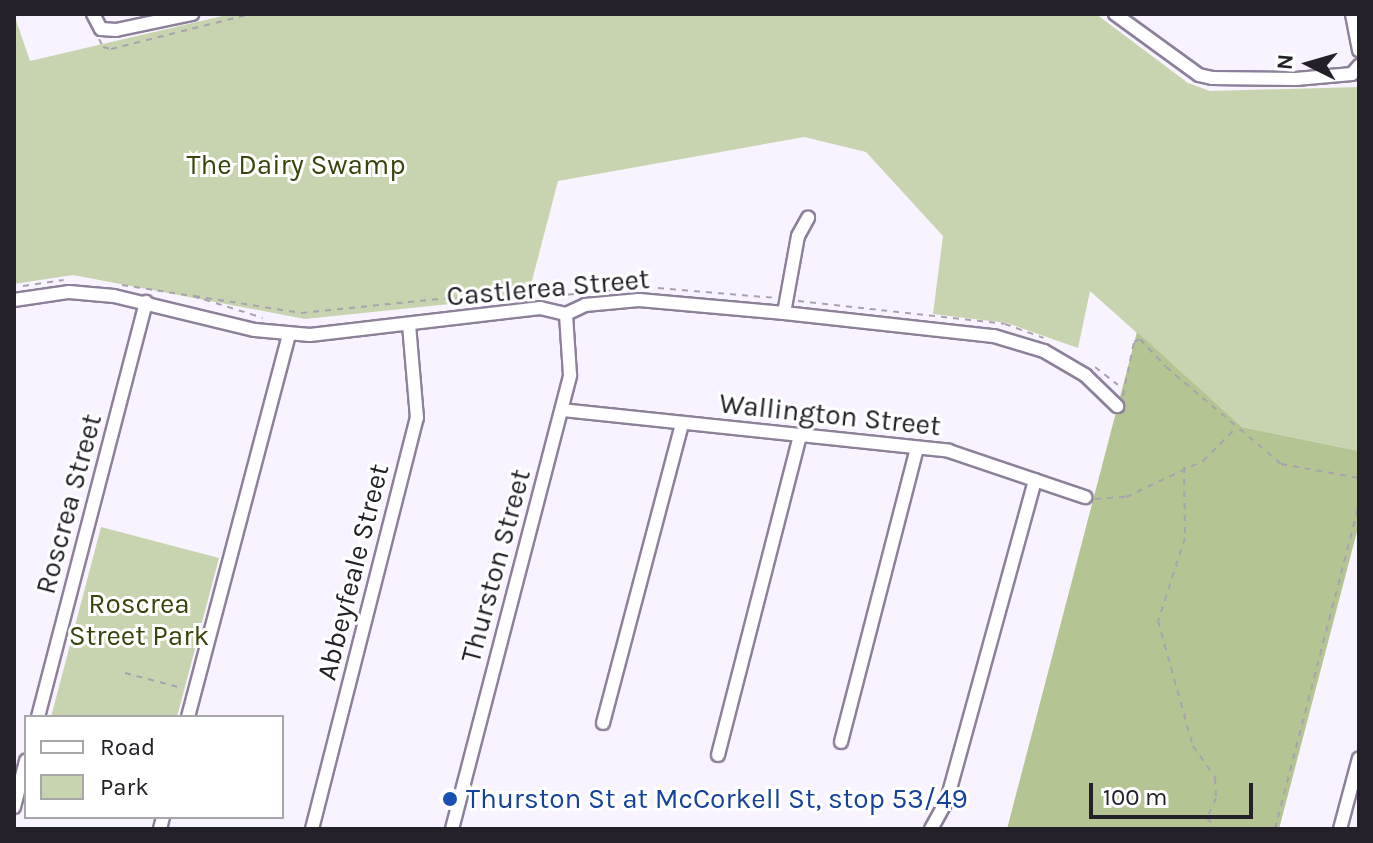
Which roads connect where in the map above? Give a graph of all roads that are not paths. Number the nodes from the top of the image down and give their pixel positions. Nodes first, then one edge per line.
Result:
1 (93, 14) edge
2 (192, 14) edge
3 (1115, 14) edge
4 (1352, 14) edge
5 (1359, 50) edge
6 (1359, 66) edge
7 (808, 218) dead end
8 (14, 300) edge
9 (146, 302) junction
10 (784, 313) junction
11 (566, 314) junction
12 (409, 325) junction
13 (289, 335) junction
14 (1117, 406) road end
15 (562, 410) junction
16 (682, 424) junction
17 (800, 435) junction
18 (917, 449) junction
19 (1035, 480) junction
20 (1085, 497) road end
21 (39, 715) edge
22 (189, 715) edge
23 (603, 723) dead end
24 (841, 742) dead end
25 (718, 755) dead end
26 (1359, 758) edge
27 (24, 769) edge
28 (14, 807) edge
29 (312, 829) edge
30 (452, 829) edge
31 (931, 829) edge
32 (1340, 829) edge

1 - 2 street
3 - 6 street
4 - 5 street
7 - 10 street
8 - 9 street, Castlerea Street
9 - 13 street, Castlerea Street
9 - 21 street, Roscrea Street
10 - 11 street, Castlerea Street
10 - 14 street, Castlerea Street
11 - 12 street, Castlerea Street
11 - 15 street, Thurston Street
12 - 13 street, Castlerea Street
12 - 29 street, Abbeyfeale Street
13 - 22 street
15 - 16 street, Wallington Street
15 - 30 street, Thurston Street
16 - 17 street, Wallington Street
16 - 23 street
17 - 18 street, Wallington Street
17 - 25 street
18 - 19 street, Wallington Street
18 - 24 street
19 - 20 street, Wallington Street
19 - 31 street
26 - 32 street
27 - 28 street

